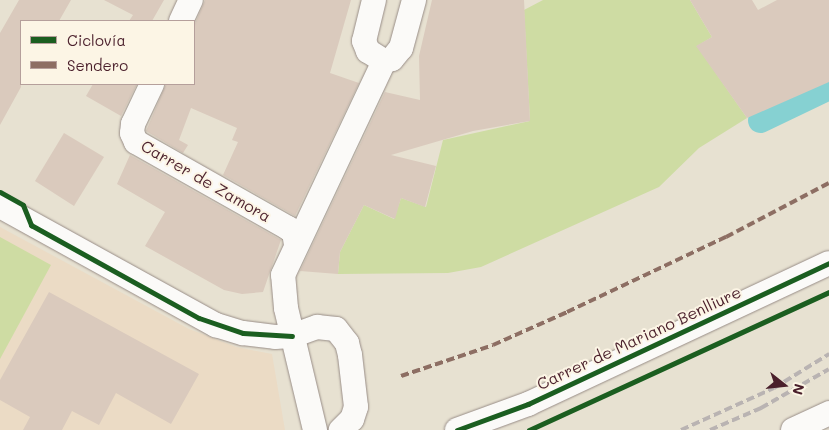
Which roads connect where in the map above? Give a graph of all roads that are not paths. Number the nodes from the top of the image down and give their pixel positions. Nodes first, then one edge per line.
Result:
1 (191, 0) edge
2 (374, 0) edge
3 (414, 0) edge
4 (181, 20) edge
5 (384, 61) junction
6 (152, 85) edge
7 (0, 206) edge
8 (0, 213) edge
9 (31, 225) junction
10 (296, 244) junction
11 (829, 263) edge
12 (292, 336) junction
13 (829, 413) edge
14 (349, 428) edge
15 (315, 430) edge
16 (457, 430) edge
17 (793, 430) edge

1 - 4 street
2 - 5 street
3 - 5 street
5 - 10 street
6 - 10 street, Carrer de Zamora
7 - 9 street
8 - 9 street
9 - 12 street
10 - 12 street
11 - 16 street, Carrer de Mariano Benlliure
12 - 14 street
12 - 15 street
13 - 17 street

